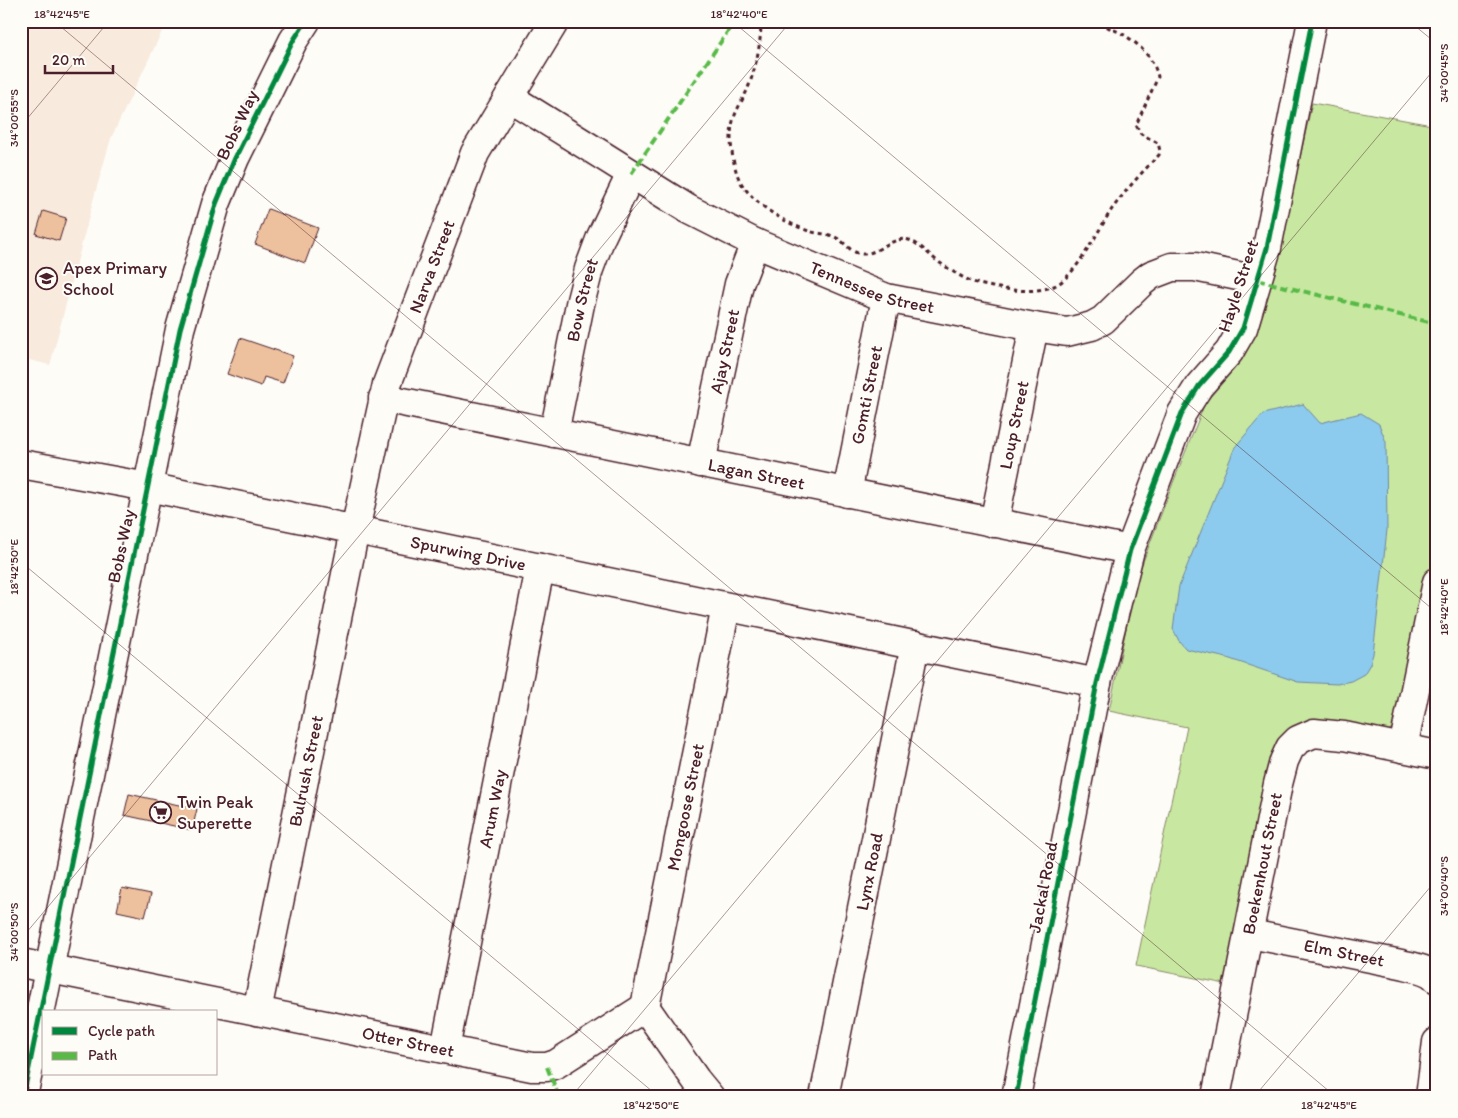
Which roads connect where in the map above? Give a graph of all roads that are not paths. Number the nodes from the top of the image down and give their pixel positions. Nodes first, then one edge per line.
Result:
1 (306, 21) edge
2 (555, 21) edge
3 (1311, 21) edge
4 (509, 97) junction
5 (631, 174) junction
6 (755, 243) junction
7 (1257, 280) junction
8 (886, 298) junction
9 (1034, 327) junction
10 (383, 398) junction
11 (554, 433) junction
12 (700, 463) junction
13 (21, 464) edge
14 (148, 487) junction
15 (847, 493) junction
16 (994, 523) junction
17 (355, 530) junction
18 (1130, 550) junction
19 (540, 568) junction
20 (1437, 582) edge
21 (726, 607) junction
22 (915, 645) junction
23 (1097, 683) junction
24 (1403, 748) junction
25 (1437, 754) edge
26 (1250, 934) junction
27 (21, 963) edge
28 (49, 969) junction
29 (1437, 979) edge
30 (645, 1007) junction
31 (257, 1011) junction
32 (1437, 1042) edge
33 (445, 1049) junction
34 (23, 1097) edge
35 (710, 1097) edge
36 (824, 1097) edge
37 (1016, 1097) edge
38 (1216, 1097) edge
39 (1430, 1097) edge

1 - 14 street, Bobs Way
2 - 4 street, Narva Street
3 - 7 street, Hayle Street
4 - 5 street, Tennessee Street
4 - 10 street, Narva Street
5 - 6 street, Tennessee Street
5 - 11 street, Bow Street
6 - 8 street, Tennessee Street
6 - 12 street, Ajay Street
7 - 9 street, Tennessee Street
7 - 18 street, Hayle Street
8 - 9 street, Tennessee Street
8 - 15 street, Gomti Street
9 - 16 street, Loup Street
10 - 11 street, Lagan Street
10 - 17 street, Narva Street
11 - 12 street, Lagan Street
12 - 15 street, Lagan Street
13 - 14 street, Spurwing Drive
14 - 17 street, Spurwing Drive
14 - 28 street, Bobs Way
15 - 16 street, Lagan Street
16 - 18 street, Lagan Street
17 - 19 street, Spurwing Drive
17 - 31 street, Bulrush Street
18 - 23 street, Hayle Street
19 - 21 street, Spurwing Drive
19 - 33 street, Arum Way
20 - 24 street
21 - 22 street, Spurwing Drive
21 - 30 street, Mongoose Street
22 - 23 street, Spurwing Drive
22 - 36 street, Lynx Road
23 - 37 street, Jackal Road
24 - 25 street, Boekenhout Street
24 - 26 street, Boekenhout Street
26 - 29 street, Elm Street
26 - 38 street, Boekenhout Street
27 - 28 street, Otter Street
28 - 31 street, Otter Street
28 - 34 street, Bobs Way
30 - 33 street, Otter Street
30 - 35 street
31 - 33 street, Otter Street
32 - 39 street

